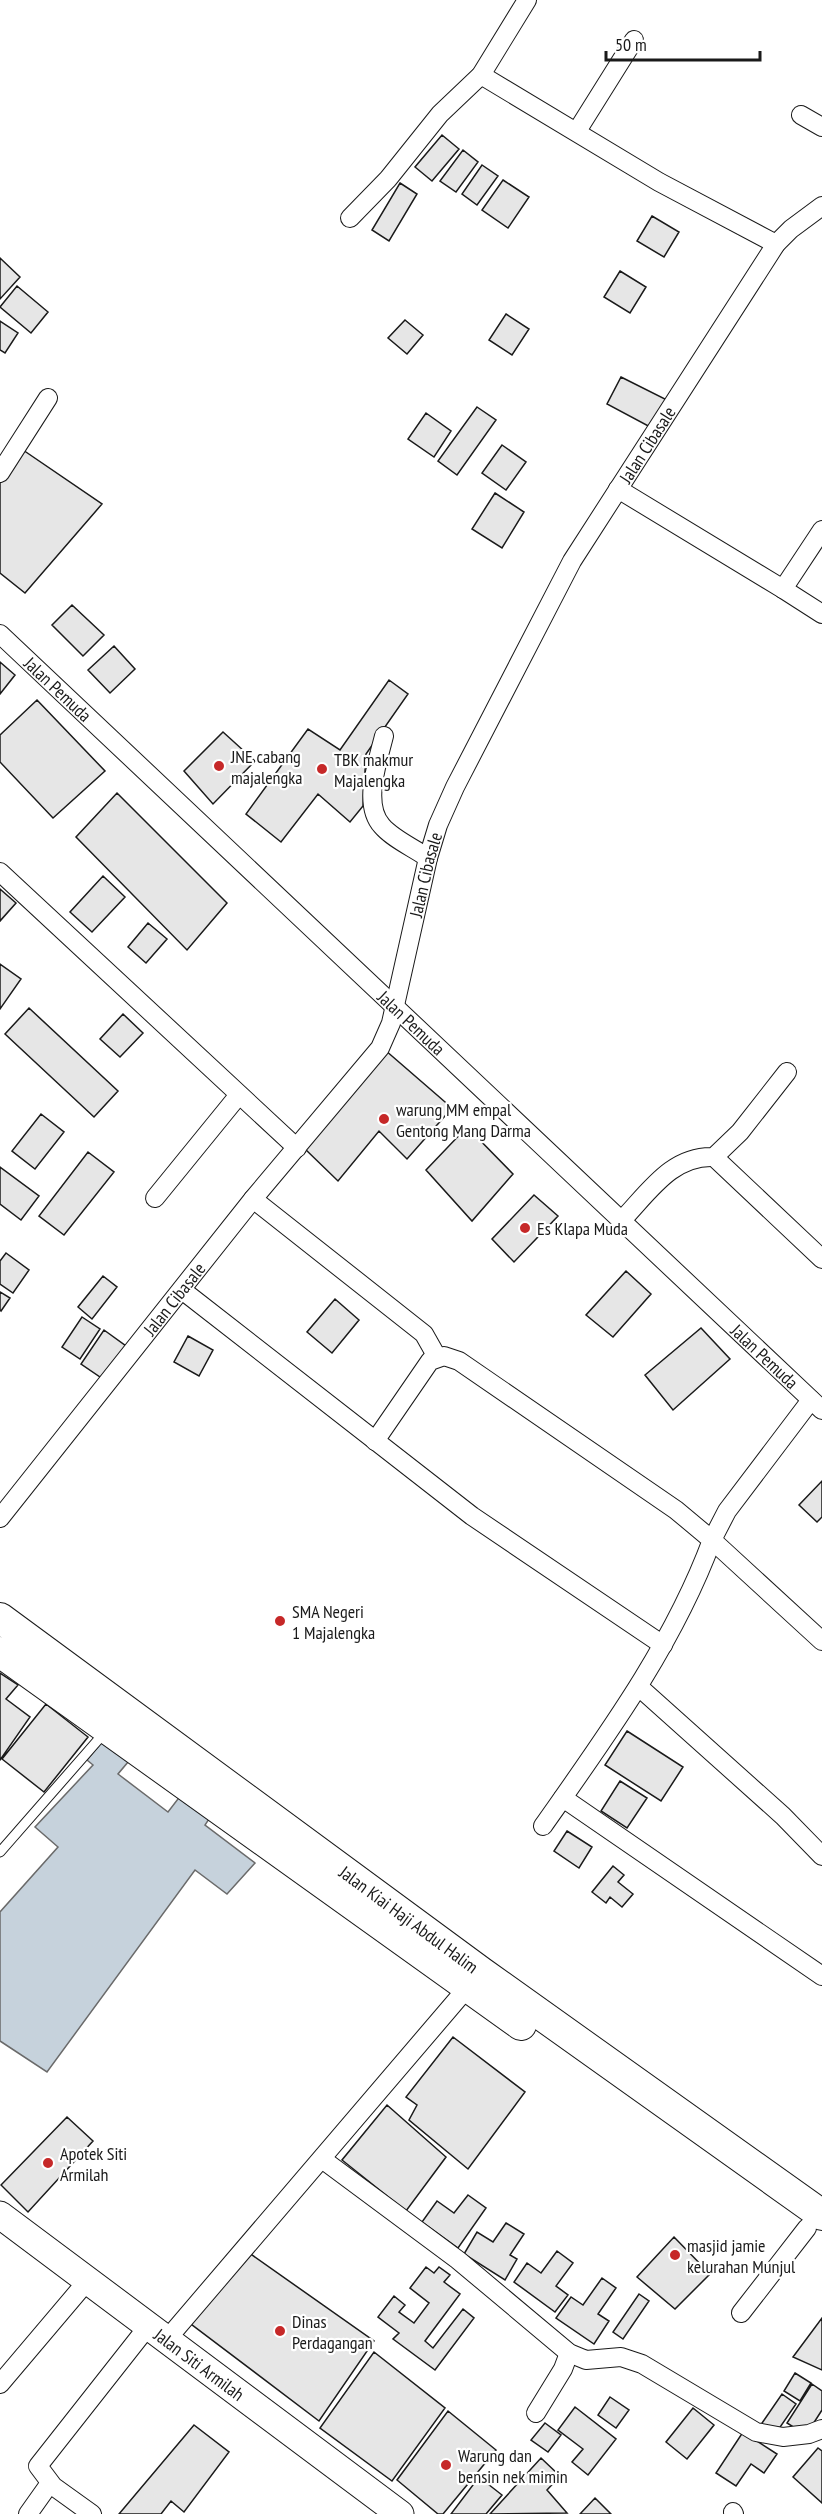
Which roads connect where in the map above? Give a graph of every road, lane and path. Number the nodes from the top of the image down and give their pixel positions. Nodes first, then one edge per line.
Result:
1 (527, 0) edge
2 (634, 40) dead end
3 (481, 75) junction
4 (801, 115) dead end
5 (822, 127) edge
6 (577, 131) junction
7 (822, 206) edge
8 (350, 218) dead end
9 (776, 244) junction
10 (48, 398) dead end
11 (0, 473) edge
12 (618, 489) junction
13 (822, 530) edge
14 (783, 589) junction
15 (822, 614) edge
16 (0, 634) edge
17 (384, 736) dead end
18 (428, 858) junction
19 (0, 872) edge
20 (393, 1005) junction
21 (787, 1072) dead end
22 (238, 1096) junction
23 (297, 1148) junction
24 (714, 1157) junction
25 (155, 1198) dead end
26 (253, 1199) junction
27 (622, 1220) junction
28 (822, 1259) edge
29 (182, 1290) junction
30 (437, 1357) junction
31 (816, 1405) edge
32 (375, 1441) junction
33 (0, 1518) edge
34 (712, 1540) junction
35 (0, 1618) edge
36 (822, 1641) edge
37 (663, 1645) junction
38 (0, 1652) edge
39 (639, 1687) junction
40 (109, 1728) junction
41 (563, 1798) junction
42 (543, 1826) dead end
43 (0, 1852) edge
44 (822, 1856) edge
45 (822, 1976) edge
46 (467, 1988) junction
47 (322, 2159) junction
48 (0, 2215) edge
49 (817, 2227) edge
50 (88, 2280) junction
51 (741, 2313) dead end
52 (158, 2331) junction
53 (569, 2353) junction
54 (0, 2384) edge
55 (536, 2413) dead end
56 (822, 2429) edge
57 (50, 2483) junction
58 (28, 2514) edge
59 (92, 2514) edge
60 (400, 2514) edge

1 - 3 street
2 - 6 street
3 - 6 street
3 - 8 street
4 - 5 street
6 - 9 street
7 - 9 street, Jalan Cibasale
9 - 12 street, Jalan Cibasale
10 - 11 street
12 - 14 street
12 - 18 street, Jalan Cibasale
13 - 14 street
14 - 15 street
16 - 20 street, Jalan Pemuda
17 - 18 street
18 - 20 street, Jalan Cibasale
19 - 22 street
20 - 23 street, Jalan Cibasale
20 - 27 street, Jalan Pemuda
21 - 24 street
22 - 23 street
22 - 25 street
23 - 26 street, Jalan Cibasale
24 - 27 street
24 - 28 street
26 - 29 street, Jalan Cibasale
26 - 30 street
27 - 31 street, Jalan Pemuda
29 - 32 street
29 - 33 street, Jalan Cibasale
30 - 32 street
30 - 34 street
31 - 34 street
32 - 37 street
34 - 36 street
34 - 37 street
35 - 49 main road, Jalan Kiai Haji Abdul Halim
37 - 39 street
38 - 40 main road, Jalan Kiai Haji Abdul Halim
39 - 41 street
39 - 44 street
40 - 43 lane
40 - 46 main road, Jalan Kiai Haji Abdul Halim
41 - 42 street
41 - 45 street
46 - 47 street
46 - 49 main road, Jalan Kiai Haji Abdul Halim
47 - 52 street
47 - 53 street
48 - 50 main road, Jalan Siti Armilah
49 - 51 street
50 - 52 main road, Jalan Siti Armilah
50 - 54 street
52 - 57 street
52 - 60 main road, Jalan Siti Armilah
53 - 55 street
53 - 56 street
57 - 58 street
57 - 59 street

